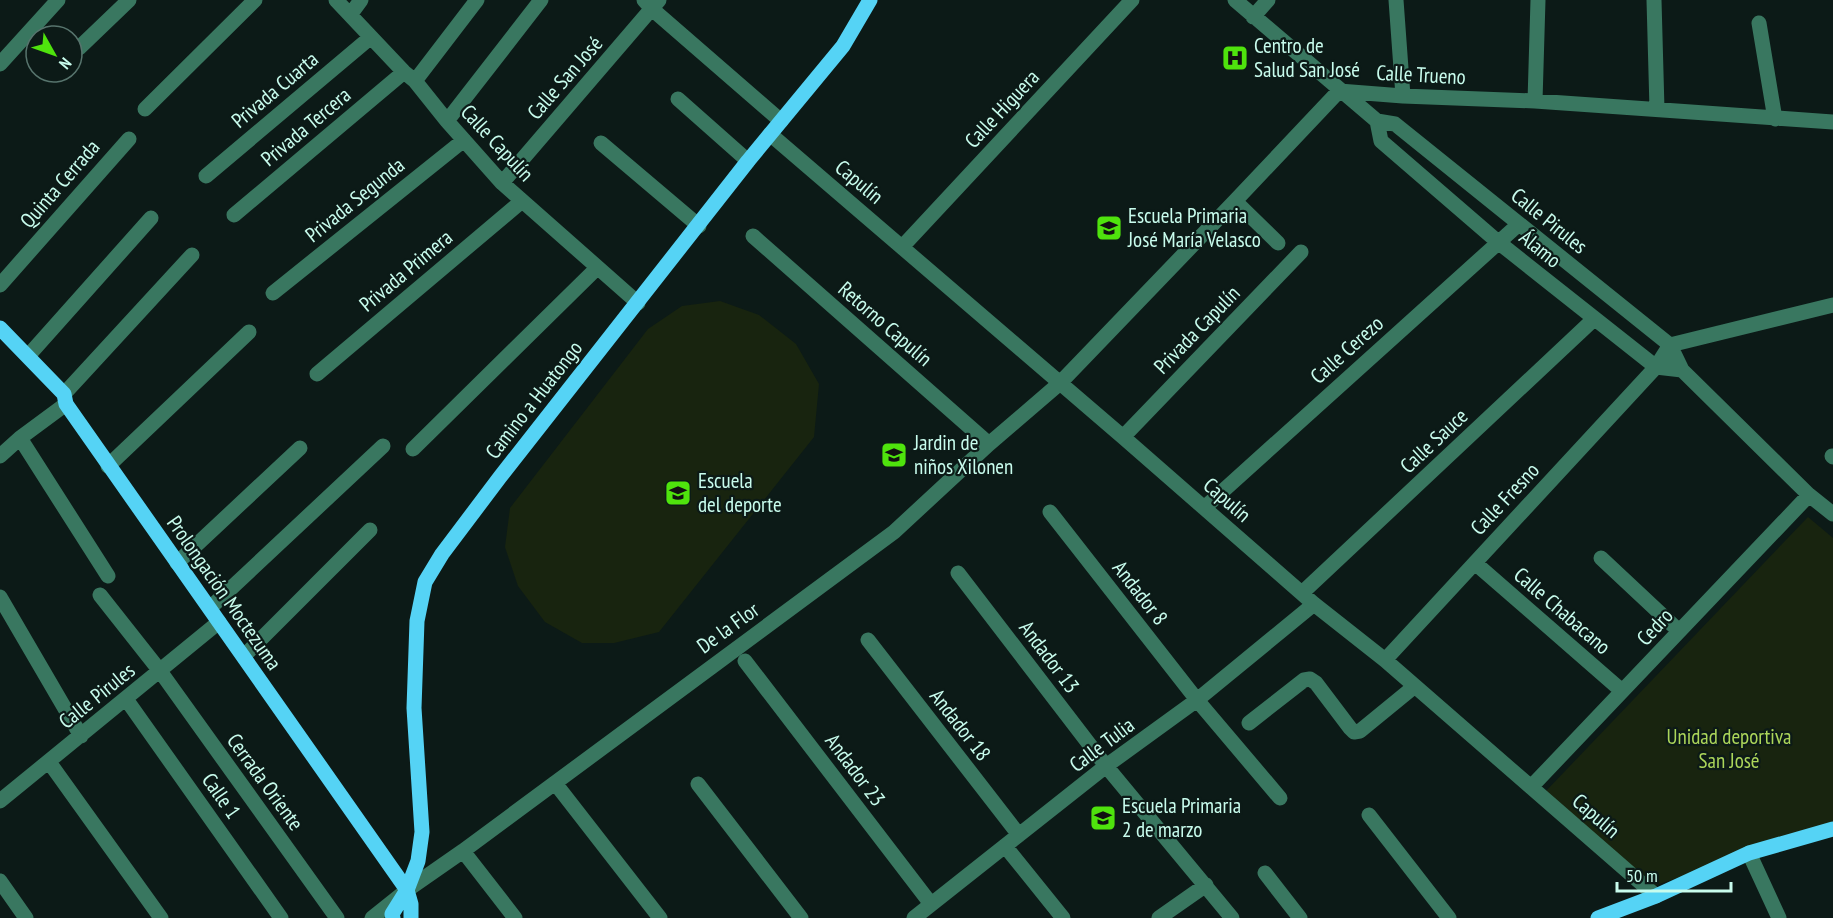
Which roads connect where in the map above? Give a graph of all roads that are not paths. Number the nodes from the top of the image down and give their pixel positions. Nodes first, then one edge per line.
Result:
1 (58, 0) edge
2 (129, 0) edge
3 (255, 0) edge
4 (336, 0) edge
5 (361, 0) edge
6 (477, 0) edge
7 (541, 0) edge
8 (870, 0) edge
9 (1132, 0) edge
10 (1235, 0) edge
11 (1268, 0) edge
12 (1396, 0) edge
13 (1538, 0) edge
14 (1654, 0) edge
15 (652, 3) edge
16 (350, 15) junction
17 (1253, 17) junction
18 (1759, 23) dead end
19 (371, 37) junction
20 (84, 43) edge
21 (0, 64) edge
22 (410, 76) junction
23 (1339, 90) junction
24 (1403, 96) junction
25 (678, 99) dead end
26 (1535, 101) junction
27 (144, 109) dead end
28 (1657, 109) junction
29 (1775, 119) junction
30 (447, 121) junction
31 (781, 121) junction
32 (1377, 122) junction
33 (1833, 122) edge
34 (770, 134) junction
35 (129, 139) dead end
36 (464, 140) junction
37 (601, 142) dead end
38 (748, 161) junction
39 (206, 176) dead end
40 (502, 183) junction
41 (522, 201) junction
42 (1235, 201) junction
43 (234, 215) dead end
44 (151, 218) dead end
45 (1519, 224) junction
46 (699, 226) junction
47 (753, 236) dead end
48 (1498, 242) junction
49 (1278, 243) dead end
50 (902, 247) junction
51 (1301, 252) dead end
52 (192, 255) dead end
53 (597, 268) junction
54 (0, 285) edge
55 (273, 293) dead end
56 (638, 303) junction
57 (1833, 305) edge
58 (1594, 319) junction
59 (0, 328) edge
60 (249, 332) dead end
61 (1671, 345) junction
62 (28, 356) junction
63 (1656, 367) junction
64 (1682, 370) junction
65 (317, 374) dead end
66 (1060, 383) junction
67 (65, 399) junction
68 (1123, 437) junction
69 (989, 444) junction
70 (7, 445) edge
71 (383, 446) dead end
72 (300, 448) dead end
73 (413, 449) dead end
74 (108, 466) junction
75 (1809, 495) junction
76 (1204, 508) junction
77 (1050, 512) dead end
78 (1833, 514) edge
79 (370, 530) dead end
80 (1601, 558) dead end
81 (177, 563) junction
82 (1475, 563) junction
83 (958, 573) dead end
84 (108, 576) dead end
85 (1302, 593) junction
86 (100, 595) dead end
87 (0, 597) edge
88 (1314, 604) junction
89 (210, 608) junction
90 (219, 622) junction
91 (1679, 631) junction
92 (868, 640) dead end
93 (244, 656) junction
94 (1385, 660) junction
95 (745, 661) dead end
96 (160, 671) junction
97 (1415, 686) junction
98 (1622, 691) junction
99 (126, 699) junction
100 (1197, 700) junction
101 (1249, 723) dead end
102 (81, 736) junction
103 (49, 762) junction
104 (1106, 766) junction
105 (555, 783) junction
106 (698, 784) dead end
107 (1531, 788) junction
108 (1280, 798) dead end
109 (0, 801) edge
110 (1369, 815) dead end
111 (1833, 829) edge
112 (1019, 835) junction
113 (1005, 846) junction
114 (463, 852) junction
115 (1749, 853) junction
116 (1264, 873) dead end
117 (0, 881) edge
118 (1206, 885) junction
119 (407, 890) junction
120 (1656, 896) junction
121 (931, 904) junction
122 (26, 918) edge
123 (161, 918) edge
124 (281, 918) edge
125 (337, 918) edge
126 (372, 918) edge
127 (393, 918) edge
128 (411, 918) edge
129 (515, 918) edge
130 (660, 918) edge
131 (801, 918) edge
132 (914, 918) edge
133 (1063, 918) edge
134 (1159, 918) edge
135 (1232, 918) edge
136 (1300, 918) edge
137 (1449, 918) edge
138 (1598, 918) edge
139 (1779, 918) edge

1 - 21 street
2 - 20 street
3 - 27 street
4 - 16 street, Calle Capulín
5 - 16 street
6 - 22 street, Privada Tercera
7 - 30 street
8 - 31 main road, Camino a Huatongo
9 - 50 street, Calle Higuera
10 - 17 street, Álamo
11 - 17 street
12 - 24 street
13 - 26 street
14 - 28 street
15 - 31 street
15 - 40 street, Calle San José
16 - 19 street, Calle Capulín
17 - 23 street, Álamo
18 - 29 street
19 - 22 street, Calle Capulín
19 - 39 street, Privada Cuarta
22 - 30 street, Calle Capulín
22 - 43 street, Privada Tercera
23 - 24 street, Calle Trueno
23 - 32 street, Álamo
23 - 42 street
24 - 26 street, Calle Trueno
25 - 38 street
26 - 28 street, Calle Trueno
28 - 29 street, Calle Trueno
29 - 33 street, Calle Trueno
30 - 36 street, Calle Capulín
31 - 34 main road, Camino a Huatongo
32 - 45 street, Calle Pirules
32 - 48 street, Álamo
34 - 38 main road, Camino a Huatongo
34 - 50 street, Capulín
35 - 54 street, Quinta Cerrada
36 - 40 street, Calle Capulín
36 - 55 street, Privada Segunda
37 - 46 street
38 - 46 main road, Camino a Huatongo
40 - 41 street, Calle Capulín
41 - 53 street, Calle Capulín
41 - 65 street, Privada Primera
42 - 49 street
42 - 66 street
44 - 62 street
45 - 48 street, Calle Cerezo
45 - 61 street, Calle Pirules
46 - 56 main road, Camino a Huatongo
47 - 69 street, Retorno Capulín
48 - 58 street, Álamo
48 - 76 street, Calle Cerezo
50 - 66 street, Capulín
51 - 68 street, Privada Capulín
52 - 67 street
53 - 56 street, Calle Capulín
53 - 73 street
56 - 119 main road, Camino a Huatongo
57 - 61 street
58 - 63 street, Álamo
58 - 85 street, Calle Sauce
59 - 62 main road, Prolongación Moctezuma
60 - 74 street
61 - 63 street, Calle Fresno
61 - 64 street, Calle Pirules
62 - 67 main road, Prolongación Moctezuma
63 - 64 street
63 - 82 street, Calle Fresno
64 - 75 street
66 - 68 street, Capulín
66 - 69 street, De la Flor
67 - 70 street
67 - 74 main road, Prolongación Moctezuma
68 - 76 street, Capulín
69 - 105 street, De la Flor
70 - 84 street
71 - 89 street
72 - 81 street
74 - 81 main road, Prolongación Moctezuma
75 - 78 street
75 - 91 street, Cedro
76 - 85 street, Capulín
77 - 100 street, Andador 8
79 - 93 street
80 - 91 street
81 - 89 main road, Prolongación Moctezuma
82 - 94 street, Calle Fresno
82 - 98 street, Calle Chabacano
83 - 104 street, Andador 13
85 - 88 street, Capulín
86 - 96 street, Cerrada Oriente
87 - 102 street
88 - 94 street, Capulín
88 - 100 street, Calle Tulia
89 - 90 main road, Prolongación Moctezuma
90 - 93 main road, Prolongación Moctezuma
90 - 96 street, Calle Pirules
91 - 98 street, Cedro
92 - 112 street, Andador 18
93 - 119 main road, Prolongación Moctezuma
94 - 97 street, Capulín
95 - 121 street, Andador 23
96 - 99 street, Calle Pirules
96 - 125 street, Cerrada Oriente
97 - 101 street
97 - 107 street, Capulín
98 - 107 street, Cedro
99 - 102 street, Calle Pirules
99 - 124 street, Calle 1
100 - 104 street, Calle Tulia
100 - 108 street, Andador 8
102 - 103 street, Calle Pirules
103 - 109 street, Calle Pirules
103 - 123 street
104 - 112 street, Calle Tulia
104 - 118 street, Andador 13
105 - 114 street, De la Flor
105 - 130 street
106 - 131 street
107 - 120 street, Capulín
110 - 137 street
111 - 115 main road
112 - 113 street, Calle Tulia
113 - 121 street, Calle Tulia
113 - 133 street
114 - 119 street, De la Flor
114 - 129 street
115 - 120 main road
115 - 139 street
116 - 136 street
117 - 122 street
118 - 134 street
118 - 135 street, Andador 13
119 - 126 street, De la Flor
119 - 127 main road
119 - 128 main road, Prolongación Moctezuma
120 - 138 main road
121 - 132 street, Calle Tulia

